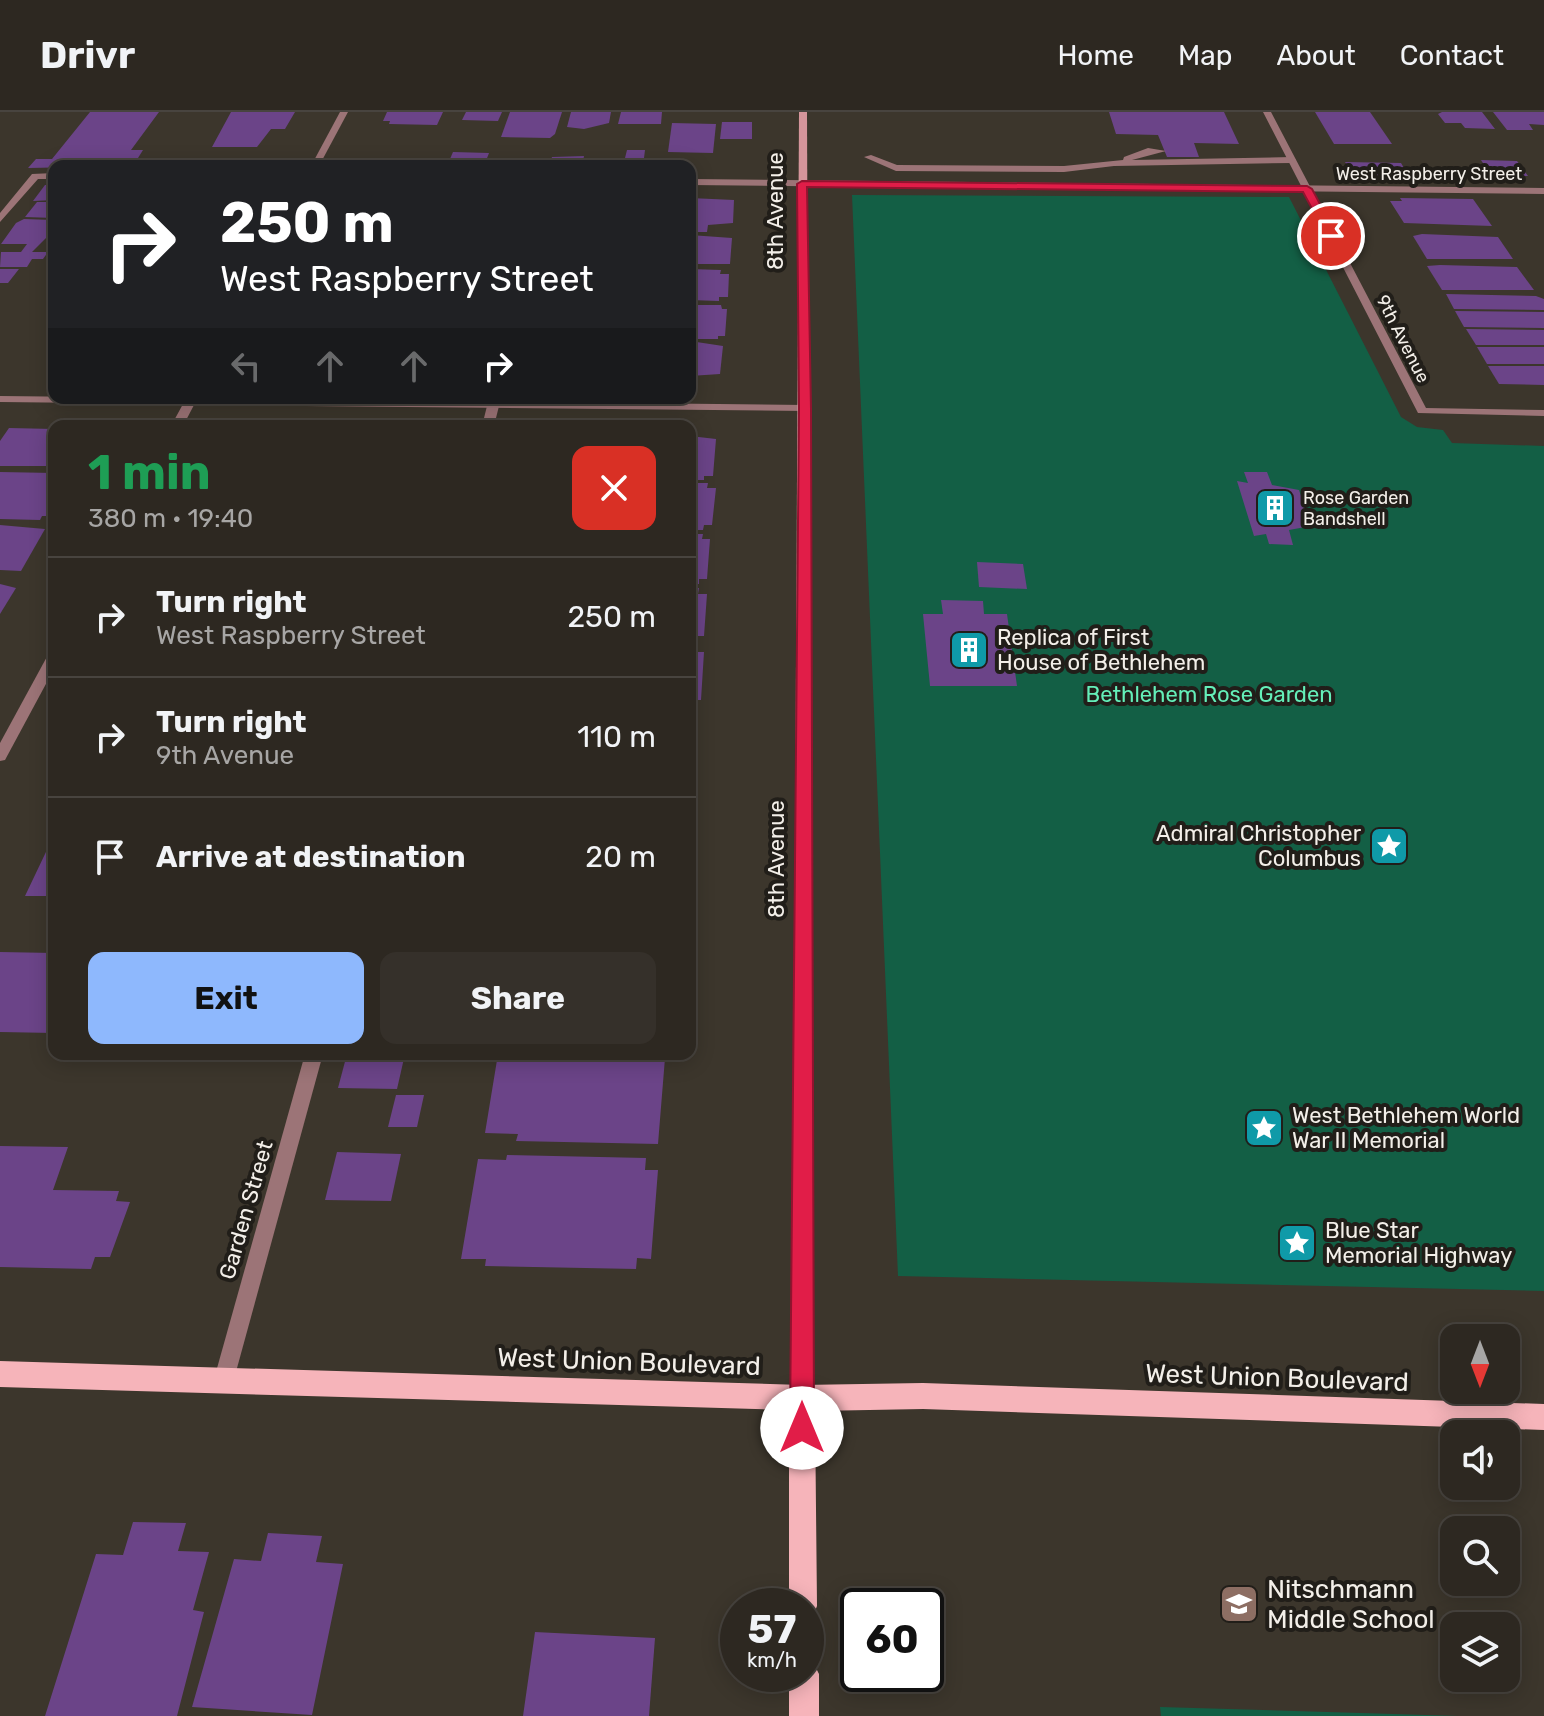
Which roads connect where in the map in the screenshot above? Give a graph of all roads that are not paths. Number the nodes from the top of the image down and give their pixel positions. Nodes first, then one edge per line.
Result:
1 (344, 112) edge
2 (803, 112) edge
3 (1267, 112) edge
4 (1162, 151) dead end
5 (1199, 152) dead end
6 (868, 157) dead end
7 (318, 160) edge
8 (1292, 160) junction
9 (1251, 162) junction
10 (1114, 163) junction
11 (48, 176) edge
12 (696, 182) edge
13 (802, 184) junction
14 (1307, 189) junction
15 (1544, 191) edge
16 (0, 219) edge
17 (0, 399) edge
18 (48, 399) edge
19 (628, 404) edge
20 (805, 408) junction
21 (1544, 413) edge
22 (48, 667) edge
23 (0, 756) edge
24 (312, 1060) edge
25 (0, 1374) edge
26 (224, 1379) junction
27 (802, 1398) junction
28 (1544, 1417) edge
29 (803, 1588) edge
30 (804, 1692) edge
31 (804, 1716) edge

1 - 7 street
2 - 13 main road, 8th Avenue
3 - 8 street, 9th Avenue
4 - 10 street
5 - 9 street
6 - 10 street
8 - 9 street
8 - 14 street, 9th Avenue
9 - 10 street
11 - 16 street
12 - 13 street, West Raspberry Street
13 - 14 street, West Raspberry Street
13 - 20 main road, 8th Avenue
14 - 15 street, West Raspberry Street
14 - 21 street, 9th Avenue
17 - 18 street
19 - 20 street
20 - 27 main road, 8th Avenue
22 - 23 street
24 - 26 street, Garden Street
25 - 26 main road, West Union Boulevard
26 - 27 main road, West Union Boulevard
27 - 28 main road, West Union Boulevard
27 - 29 main road, 8th Avenue
30 - 31 main road

